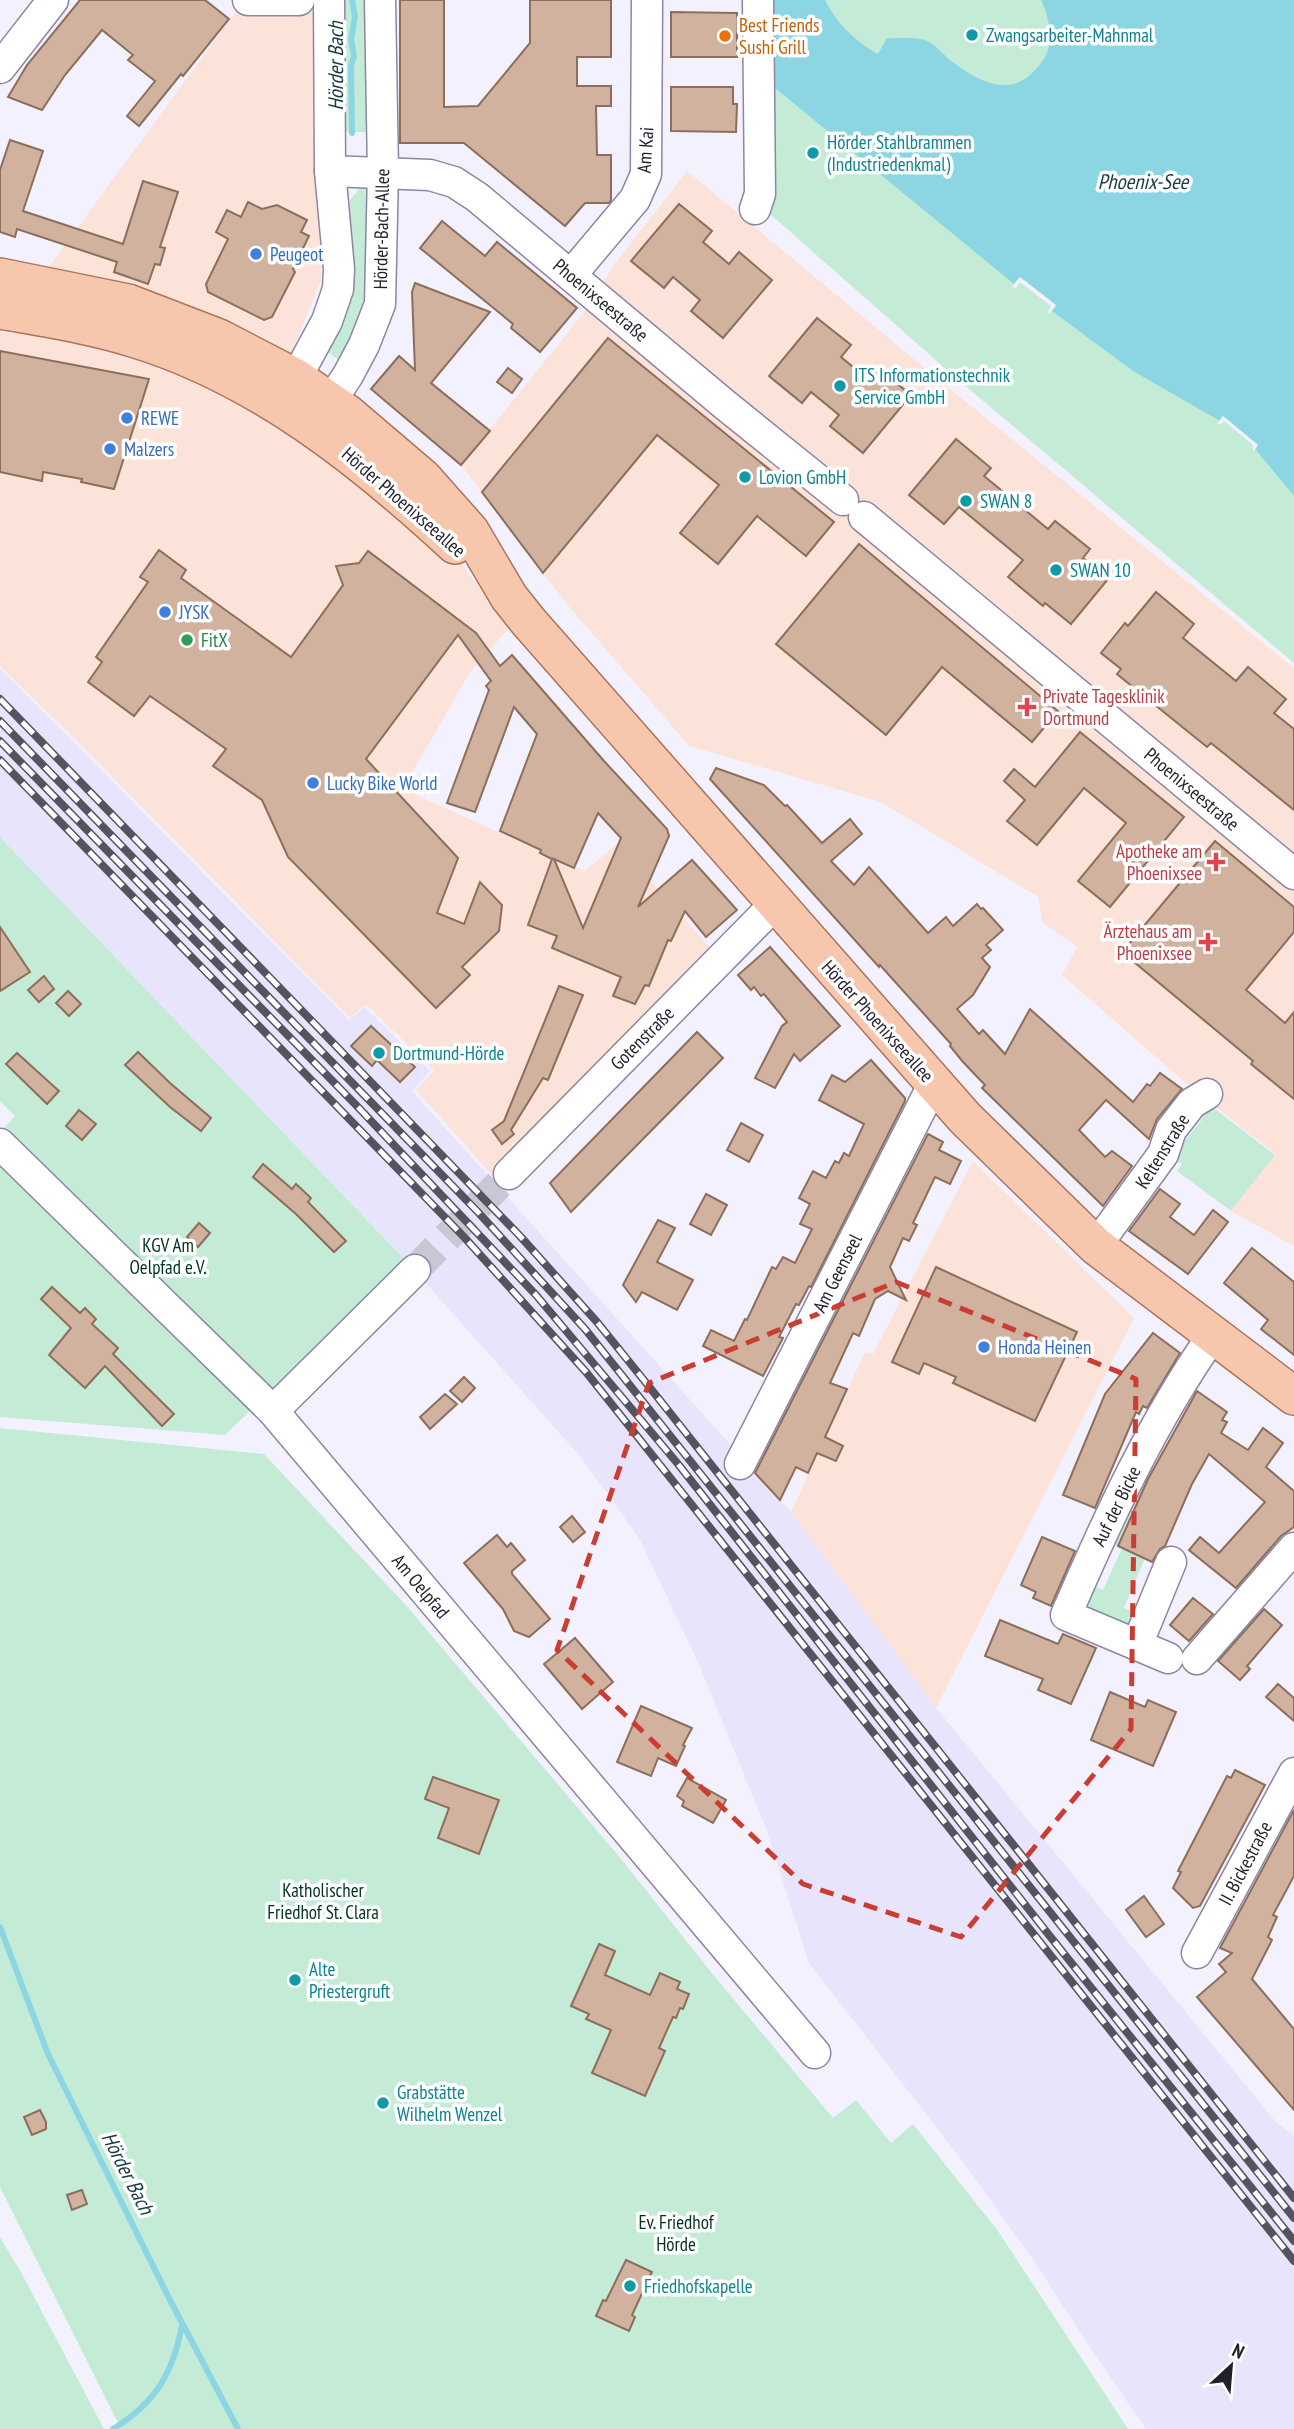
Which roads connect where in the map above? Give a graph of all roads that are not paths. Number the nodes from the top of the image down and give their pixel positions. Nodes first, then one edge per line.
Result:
1 (53, 0) edge
2 (248, 0) edge
3 (299, 0) edge
4 (329, 0) edge
5 (380, 0) edge
6 (647, 0) edge
7 (753, 6) edge
8 (0, 68) edge
9 (330, 171) junction
10 (383, 172) junction
11 (763, 202) dead end
12 (571, 275) junction
13 (0, 277) edge
14 (0, 310) edge
15 (296, 378) junction
16 (331, 401) junction
17 (293, 414) junction
18 (509, 597) junction
19 (1294, 874) edge
20 (775, 904) junction
21 (934, 1083) junction
22 (1207, 1094) dead end
23 (0, 1144) edge
24 (509, 1174) tunnel mouth
25 (1096, 1246) junction
26 (415, 1270) tunnel mouth
27 (1213, 1335) junction
28 (1294, 1396) edge
29 (273, 1411) junction
30 (740, 1464) dead end
31 (1294, 1548) edge
32 (1171, 1562) dead end
33 (1138, 1646) junction
34 (1294, 1773) edge
35 (1197, 1954) dead end
36 (815, 2053) dead end

1 - 8 street
2 - 3 street
4 - 9 street
5 - 10 street, Hörder-Bach-Allee
6 - 12 street, Am Kai
7 - 11 street
9 - 10 street, Phoenixseestraße
9 - 15 street
10 - 12 street, Phoenixseestraße
10 - 16 street, Hörder-Bach-Allee
12 - 19 street, Phoenixseestraße
13 - 15 main road, Hörder Phoenixseeallee
14 - 17 main road, Hörder Phoenixseeallee
15 - 16 main road, Hörder Phoenixseeallee
15 - 17 street
16 - 17 street
16 - 18 main road, Hörder Phoenixseeallee
17 - 18 main road, Hörder Phoenixseeallee
18 - 20 main road, Hörder Phoenixseeallee
20 - 21 main road, Hörder Phoenixseeallee
20 - 24 street, Gotenstraße
21 - 25 main road, Hörder Phoenixseeallee
21 - 30 street, Am Geenseel
22 - 25 street, Keltenstraße
23 - 29 street, Am Oelpfad
25 - 27 main road, Hörder Phoenixseeallee
26 - 29 street
27 - 28 main road, Hörder Phoenixseeallee
27 - 33 street, Auf der Bicke
29 - 36 street, Am Oelpfad
31 - 33 street, Auf der Bicke
32 - 33 street
34 - 35 street, II. Bickestraße

